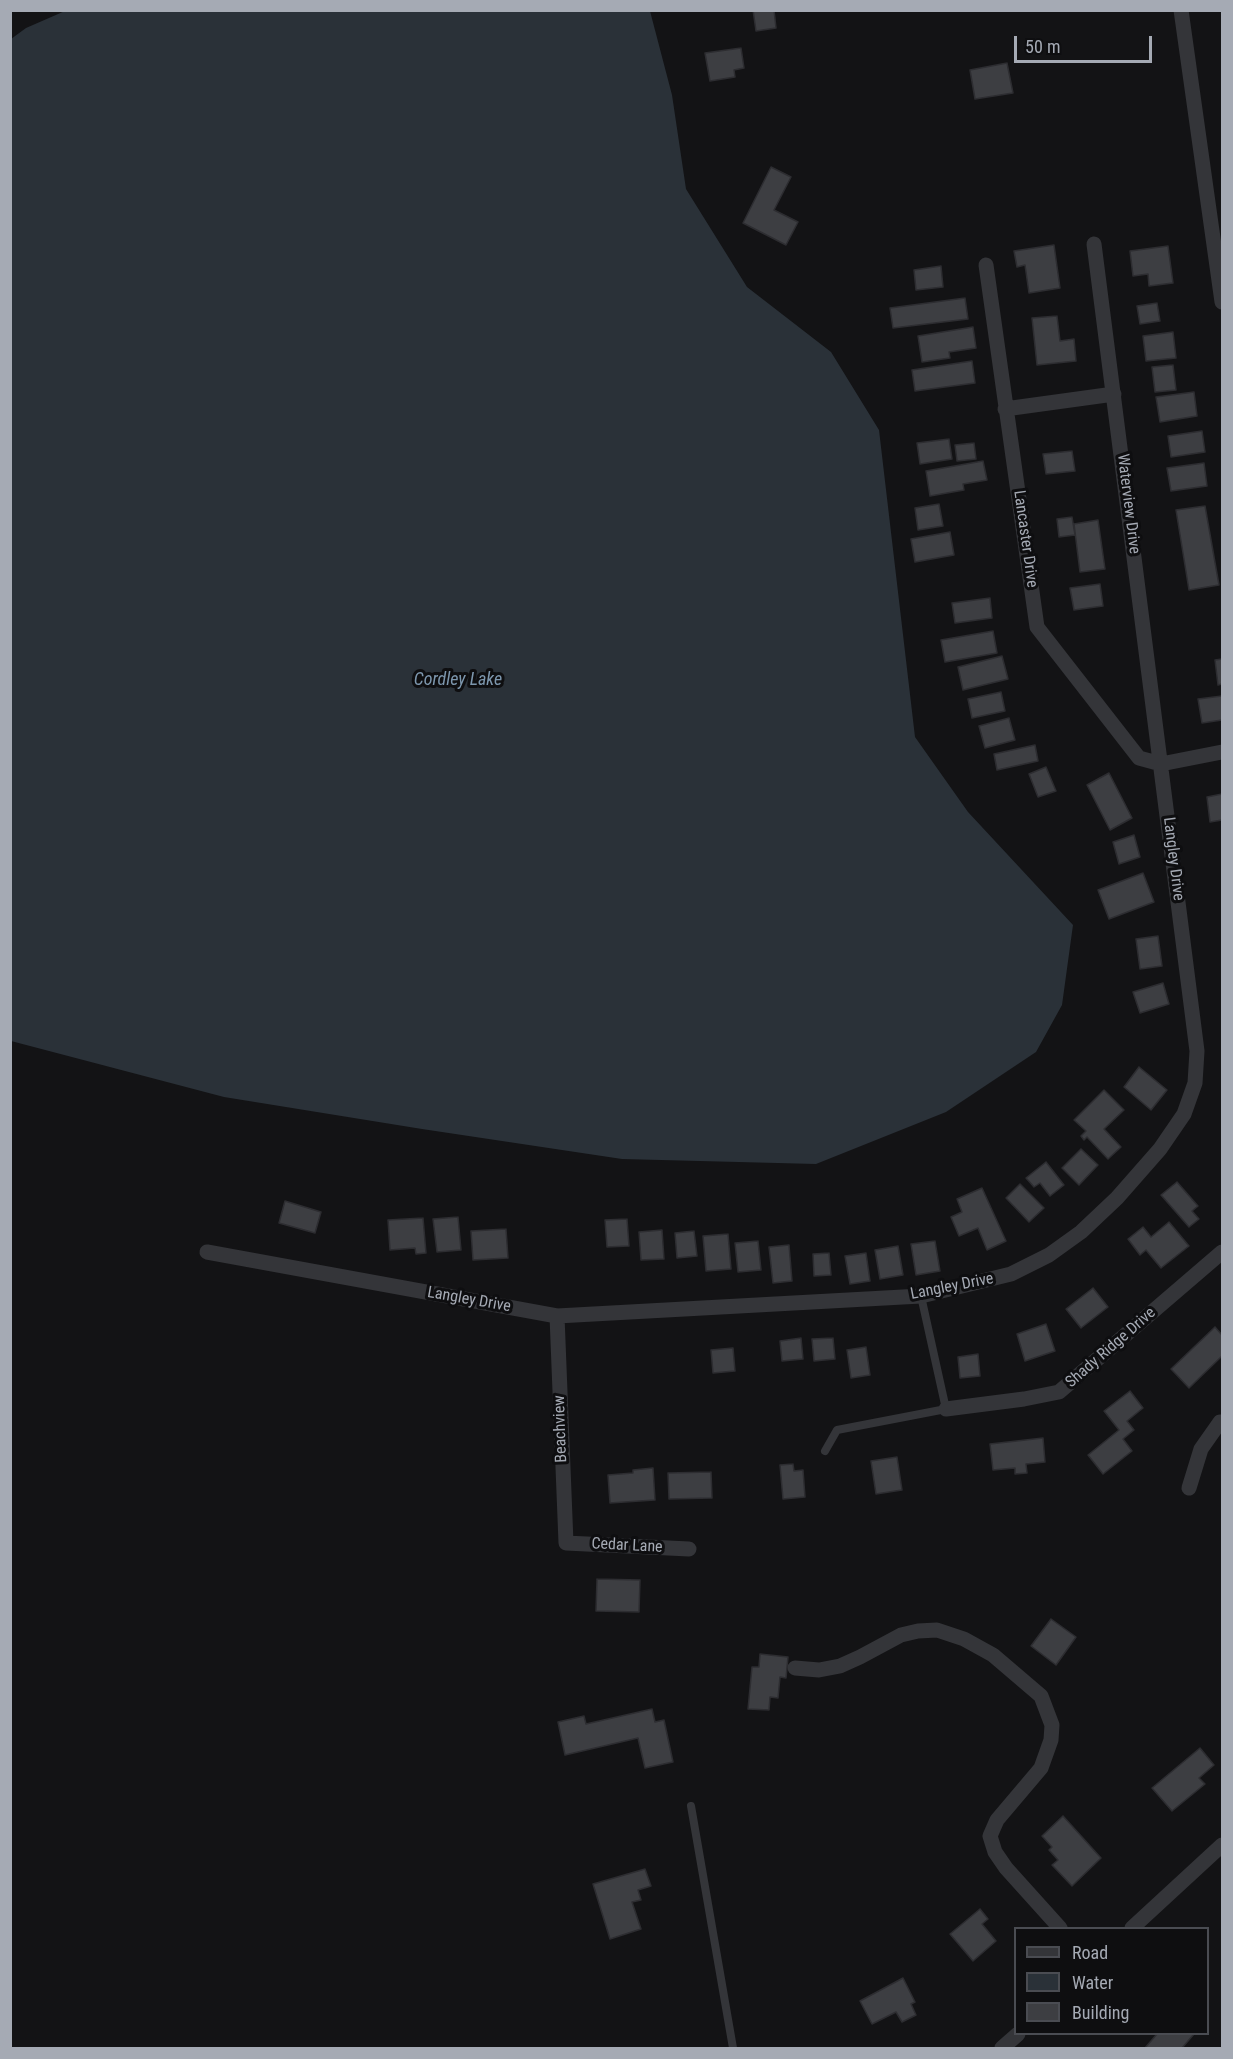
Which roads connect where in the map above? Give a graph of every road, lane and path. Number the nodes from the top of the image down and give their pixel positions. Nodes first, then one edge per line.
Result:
1 (1180, 10) edge
2 (1216, 211) edge
3 (1094, 244) dead end
4 (1219, 252) edge
5 (986, 265) dead end
6 (1222, 302) edge
7 (1114, 394) junction
8 (1005, 409) junction
9 (1222, 752) edge
10 (1161, 764) junction
11 (207, 1252) dead end
12 (1222, 1252) edge
13 (921, 1296) junction
14 (557, 1316) junction
15 (946, 1409) junction
16 (1222, 1422) edge
17 (825, 1451) dead end
18 (1189, 1488) dead end
19 (566, 1543) joint
20 (689, 1549) dead end
21 (795, 1668) dead end
22 (691, 1806) dead end
23 (1222, 1845) edge
24 (1058, 1927) edge
25 (1134, 1927) edge
26 (1017, 2035) edge
27 (733, 2049) edge
28 (1002, 2049) edge

1 - 2 street
2 - 4 street
3 - 7 street, Waterview Drive
4 - 6 street
5 - 8 street, Lancaster Drive
7 - 8 street
7 - 10 street, Waterview Drive
8 - 10 street, Lancaster Drive
9 - 10 street
10 - 13 street, Langley Drive
11 - 14 street, Langley Drive
12 - 15 street, Shady Ridge Drive
13 - 14 street, Langley Drive
13 - 15 lane
14 - 19 street, Beachview
15 - 17 lane
16 - 18 street
19 - 20 street, Cedar Lane
21 - 24 street
22 - 27 lane
23 - 25 street
26 - 28 street

